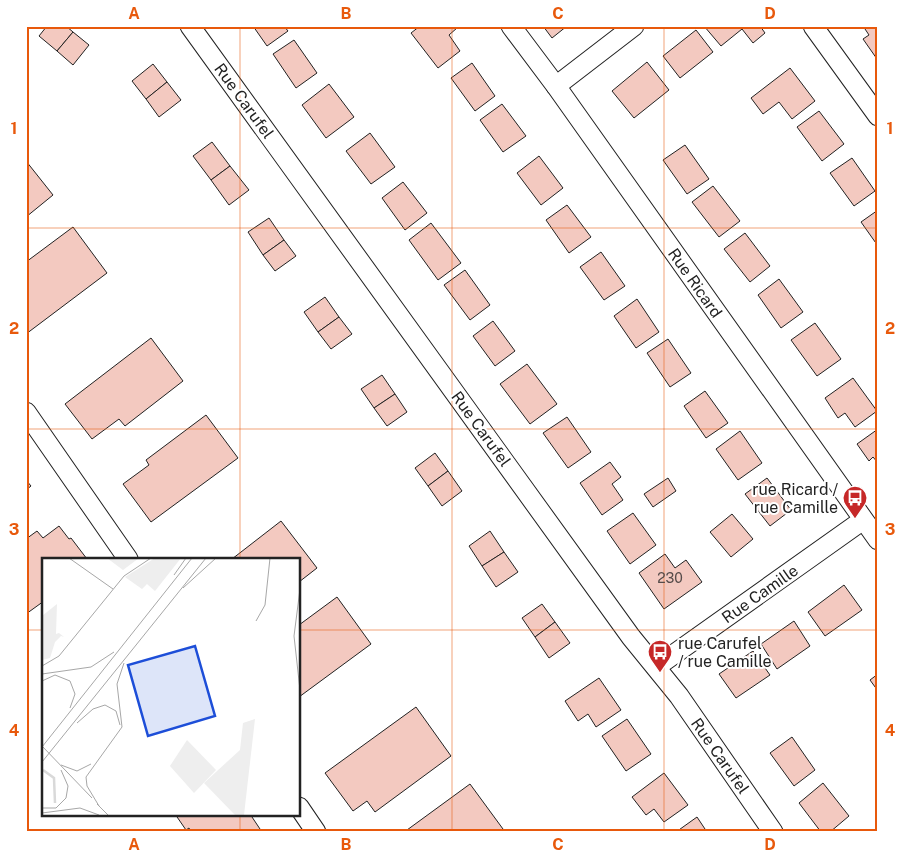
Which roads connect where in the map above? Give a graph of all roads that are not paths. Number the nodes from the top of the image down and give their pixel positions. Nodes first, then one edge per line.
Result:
1 (190, 26) edge
2 (511, 26) edge
3 (634, 26) edge
4 (813, 26) edge
5 (556, 86) junction
6 (878, 116) edge
7 (26, 412) edge
8 (863, 520) junction
9 (878, 540) edge
10 (127, 558) edge
11 (656, 667) junction
12 (300, 808) edge
13 (316, 832) edge
14 (773, 832) edge

1 - 11 street, Rue Carufel
2 - 5 street, Rue Ricard
3 - 5 street
4 - 6 street
5 - 8 street, Rue Ricard
7 - 10 street
8 - 9 street, Rue Ricard
8 - 11 street, Rue Camille
11 - 14 street, Rue Carufel
12 - 13 street

